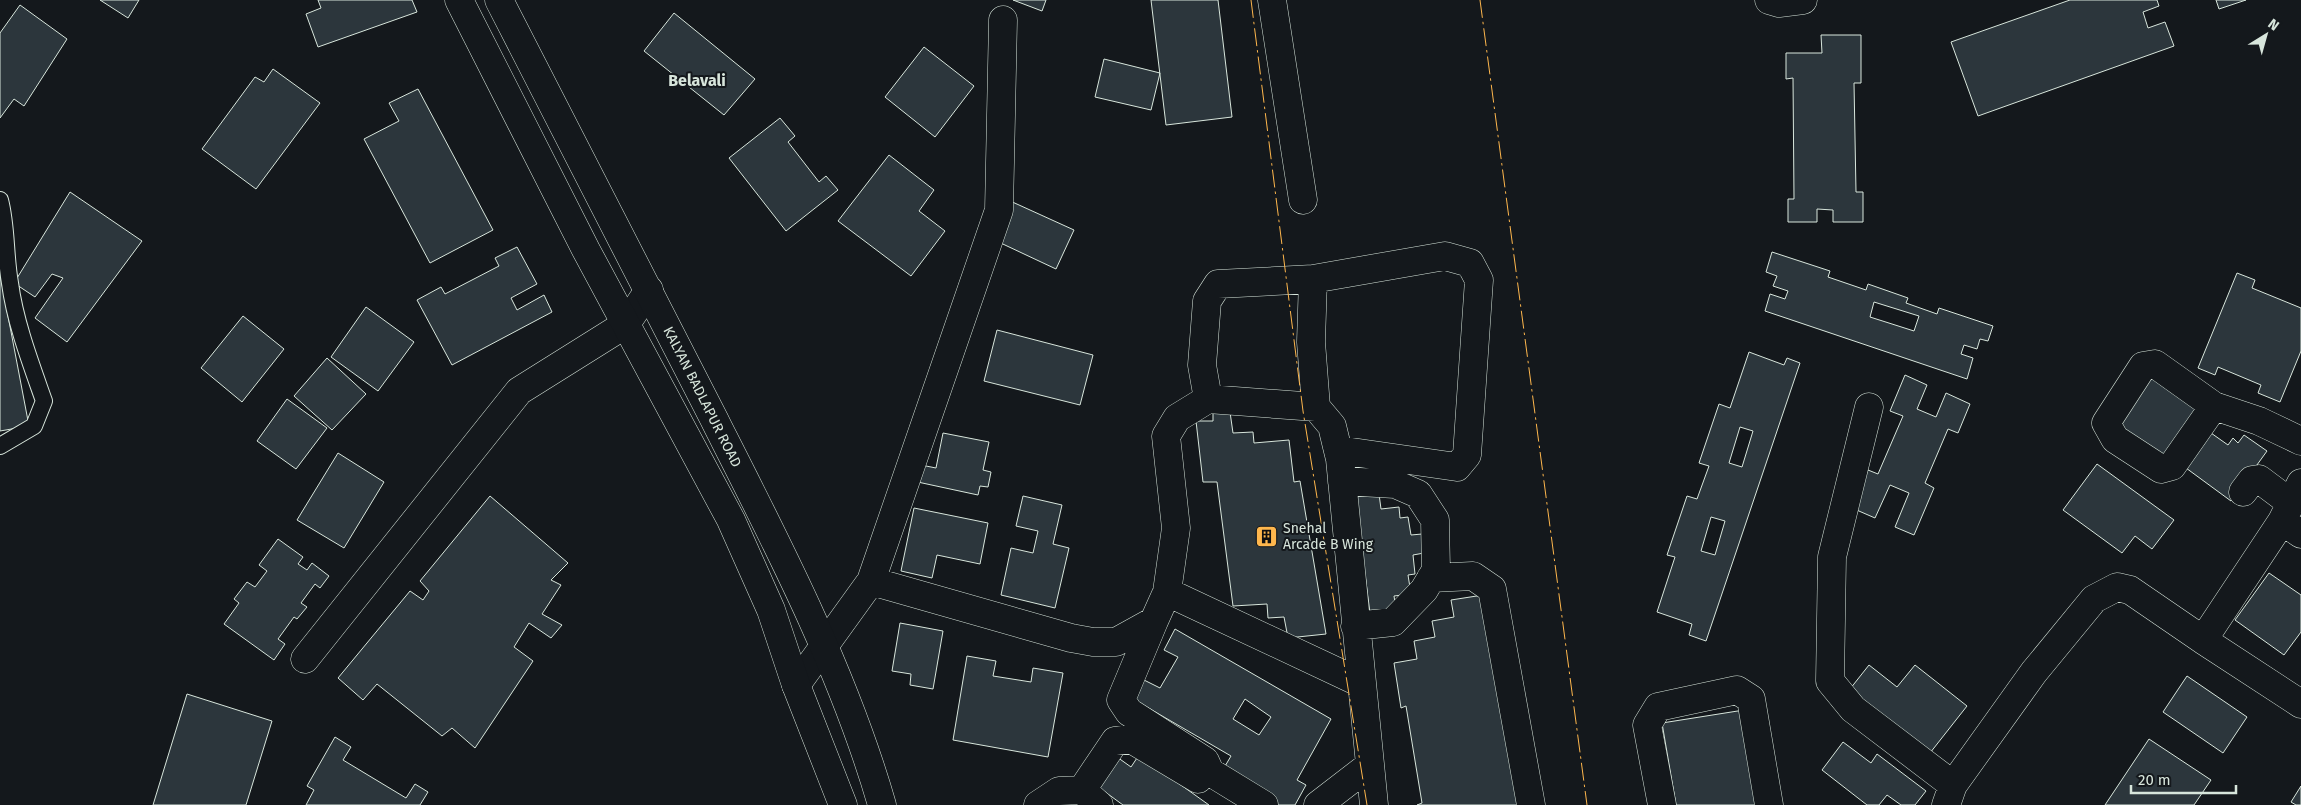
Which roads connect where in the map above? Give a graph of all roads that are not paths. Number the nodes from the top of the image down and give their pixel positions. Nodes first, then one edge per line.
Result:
1 (459, 0) edge
2 (499, 0) edge
3 (1272, 0) edge
4 (1769, 0) edge
5 (1803, 0) edge
6 (1004, 20) dead end
7 (578, 156) junction
8 (545, 170) junction
9 (0, 200) edge
10 (1303, 200) dead end
11 (1313, 279) junction
12 (649, 290) junction
13 (626, 324) junction
14 (1208, 399) junction
15 (2214, 406) dead end
16 (1316, 407) junction
17 (1869, 407) dead end
18 (2301, 441) edge
19 (0, 446) edge
20 (1338, 450) junction
21 (1342, 481) junction
22 (2243, 492) dead end
23 (759, 508) junction
24 (2294, 510) edge
25 (731, 520) junction
26 (1431, 578) junction
27 (871, 581) junction
28 (1167, 592) junction
29 (1154, 621) junction
30 (1355, 626) junction
31 (2203, 640) junction
32 (824, 646) junction
33 (306, 659) dead end
34 (1361, 683) junction
35 (796, 685) junction
36 (2301, 704) edge
37 (1370, 765) junction
38 (1949, 795) edge
39 (1090, 798) edge
40 (843, 805) edge
41 (882, 805) edge
42 (1038, 805) edge
43 (1234, 805) edge
44 (1264, 805) edge
45 (1318, 805) edge
46 (1374, 805) edge
47 (1531, 805) edge
48 (1662, 805) edge
49 (1769, 805) edge

1 - 8 street
2 - 7 street, KALYAN BADLAPUR ROAD
3 - 10 street
4 - 5 street
6 - 27 street
7 - 8 street
7 - 12 street, KALYAN BADLAPUR ROAD
8 - 13 street
9 - 19 lane
11 - 14 street
11 - 16 street
11 - 20 street
12 - 13 street
12 - 23 street, KALYAN BADLAPUR ROAD
13 - 25 street
13 - 33 street
14 - 16 street
14 - 28 street
15 - 18 street
16 - 20 street
17 - 38 street
20 - 21 street
21 - 26 street
21 - 30 street
22 - 24 street
23 - 25 street
23 - 32 street, KALYAN BADLAPUR ROAD
24 - 31 street
25 - 35 street
26 - 30 street
26 - 47 street
27 - 29 street
27 - 32 street
28 - 29 street
28 - 34 street
29 - 44 street
30 - 34 street
31 - 36 street
31 - 38 street
32 - 35 street
32 - 41 street, KALYAN BADLAPUR ROAD
34 - 37 street
35 - 40 street
37 - 45 street
37 - 46 street
39 - 42 street
39 - 43 street
48 - 49 street

